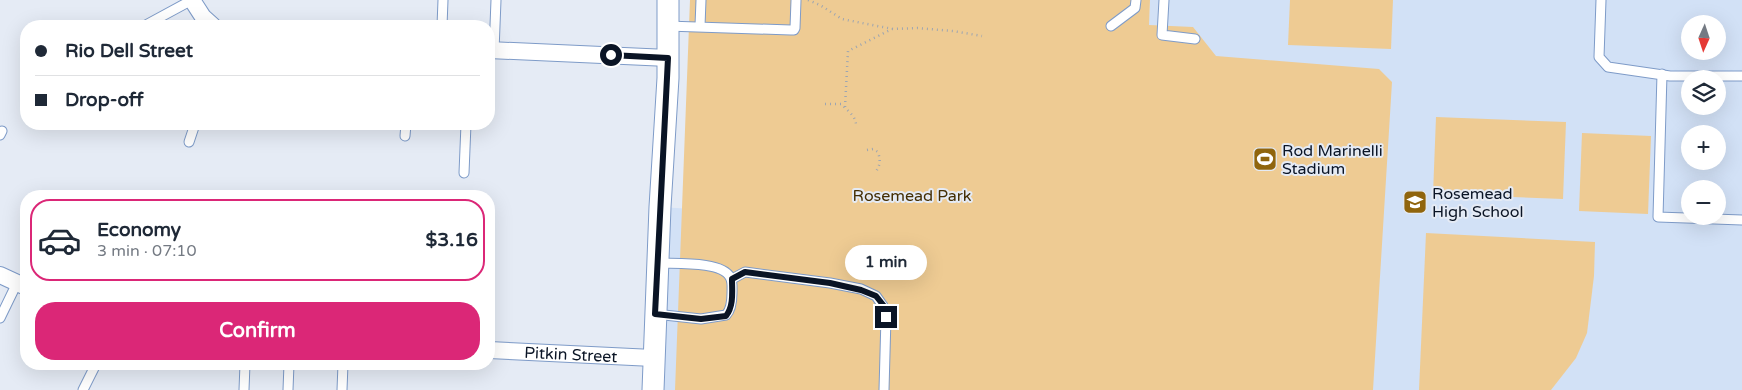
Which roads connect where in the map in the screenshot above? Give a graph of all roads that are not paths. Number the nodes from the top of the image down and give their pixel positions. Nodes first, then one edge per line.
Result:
1 (192, 0) edge
2 (443, 0) edge
3 (496, 0) edge
4 (668, 0) edge
5 (701, 0) edge
6 (796, 0) edge
7 (1136, 0) edge
8 (1164, 0) edge
9 (1600, 0) edge
10 (155, 20) edge
11 (205, 20) edge
12 (442, 20) edge
13 (494, 20) edge
14 (667, 26) junction
15 (700, 26) junction
16 (1111, 26) dead end
17 (1195, 39) dead end
18 (495, 50) edge
19 (668, 58) junction
20 (1662, 74) junction
21 (1742, 76) edge
22 (193, 130) edge
23 (406, 130) edge
24 (466, 130) edge
25 (405, 136) dead end
26 (190, 142) dead end
27 (464, 174) dead end
28 (1742, 220) edge
29 (657, 263) junction
30 (0, 275) edge
31 (732, 279) junction
32 (20, 284) edge
33 (20, 288) edge
34 (655, 314) junction
35 (0, 318) edge
36 (495, 350) edge
37 (653, 358) junction
38 (93, 370) edge
39 (245, 370) edge
40 (289, 370) edge
41 (343, 370) edge
42 (83, 390) edge
43 (244, 390) edge
44 (288, 390) edge
45 (342, 390) edge
46 (653, 390) edge
47 (884, 390) edge

1 - 10 lane
1 - 11 street
2 - 12 lane
3 - 13 lane
4 - 14 street
5 - 15 lane
6 - 15 lane
7 - 16 lane
8 - 17 lane
9 - 20 lane
14 - 15 lane
14 - 19 street
18 - 19 street
19 - 29 street
20 - 21 lane
20 - 28 lane
22 - 26 lane
23 - 25 lane
24 - 27 lane
29 - 31 lane
29 - 34 street
30 - 32 street
31 - 34 lane
31 - 47 lane
33 - 35 lane
34 - 37 street
36 - 37 street, Pitkin Street
37 - 46 street
38 - 42 lane
39 - 43 lane
40 - 44 lane
41 - 45 lane

